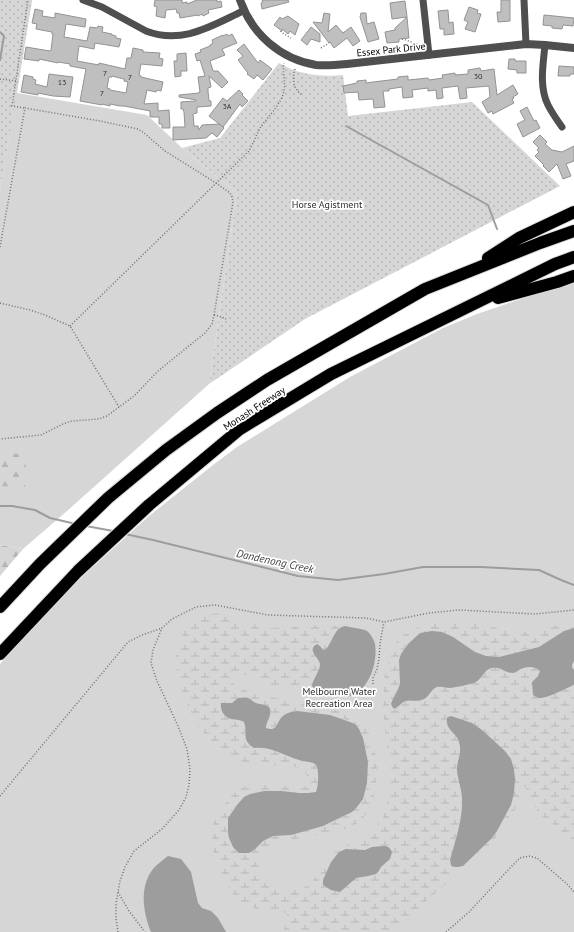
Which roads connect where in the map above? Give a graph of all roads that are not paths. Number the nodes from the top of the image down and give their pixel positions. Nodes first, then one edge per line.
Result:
1 (83, 0) edge
2 (240, 0) edge
3 (423, 0) edge
4 (524, 0) edge
5 (243, 11) junction
6 (526, 44) junction
7 (545, 45) junction
8 (574, 48) edge
9 (429, 55) junction
10 (562, 127) dead end
11 (574, 212) edge
12 (574, 231) edge
13 (574, 257) edge
14 (465, 273) junction
15 (574, 276) edge
16 (475, 304) junction
17 (0, 607) edge
18 (0, 654) edge

1 - 5 street
2 - 5 street, Essex Park Drive
3 - 9 street
4 - 6 street
5 - 9 street, Essex Park Drive
6 - 7 street, Essex Park Drive
6 - 9 street, Essex Park Drive
7 - 8 street, Essex Park Drive
7 - 10 street
11 - 14 highway
12 - 14 highway, Monash Freeway
13 - 16 highway, Monash Freeway
14 - 17 highway, Monash Freeway
15 - 16 highway
16 - 18 highway, Monash Freeway

